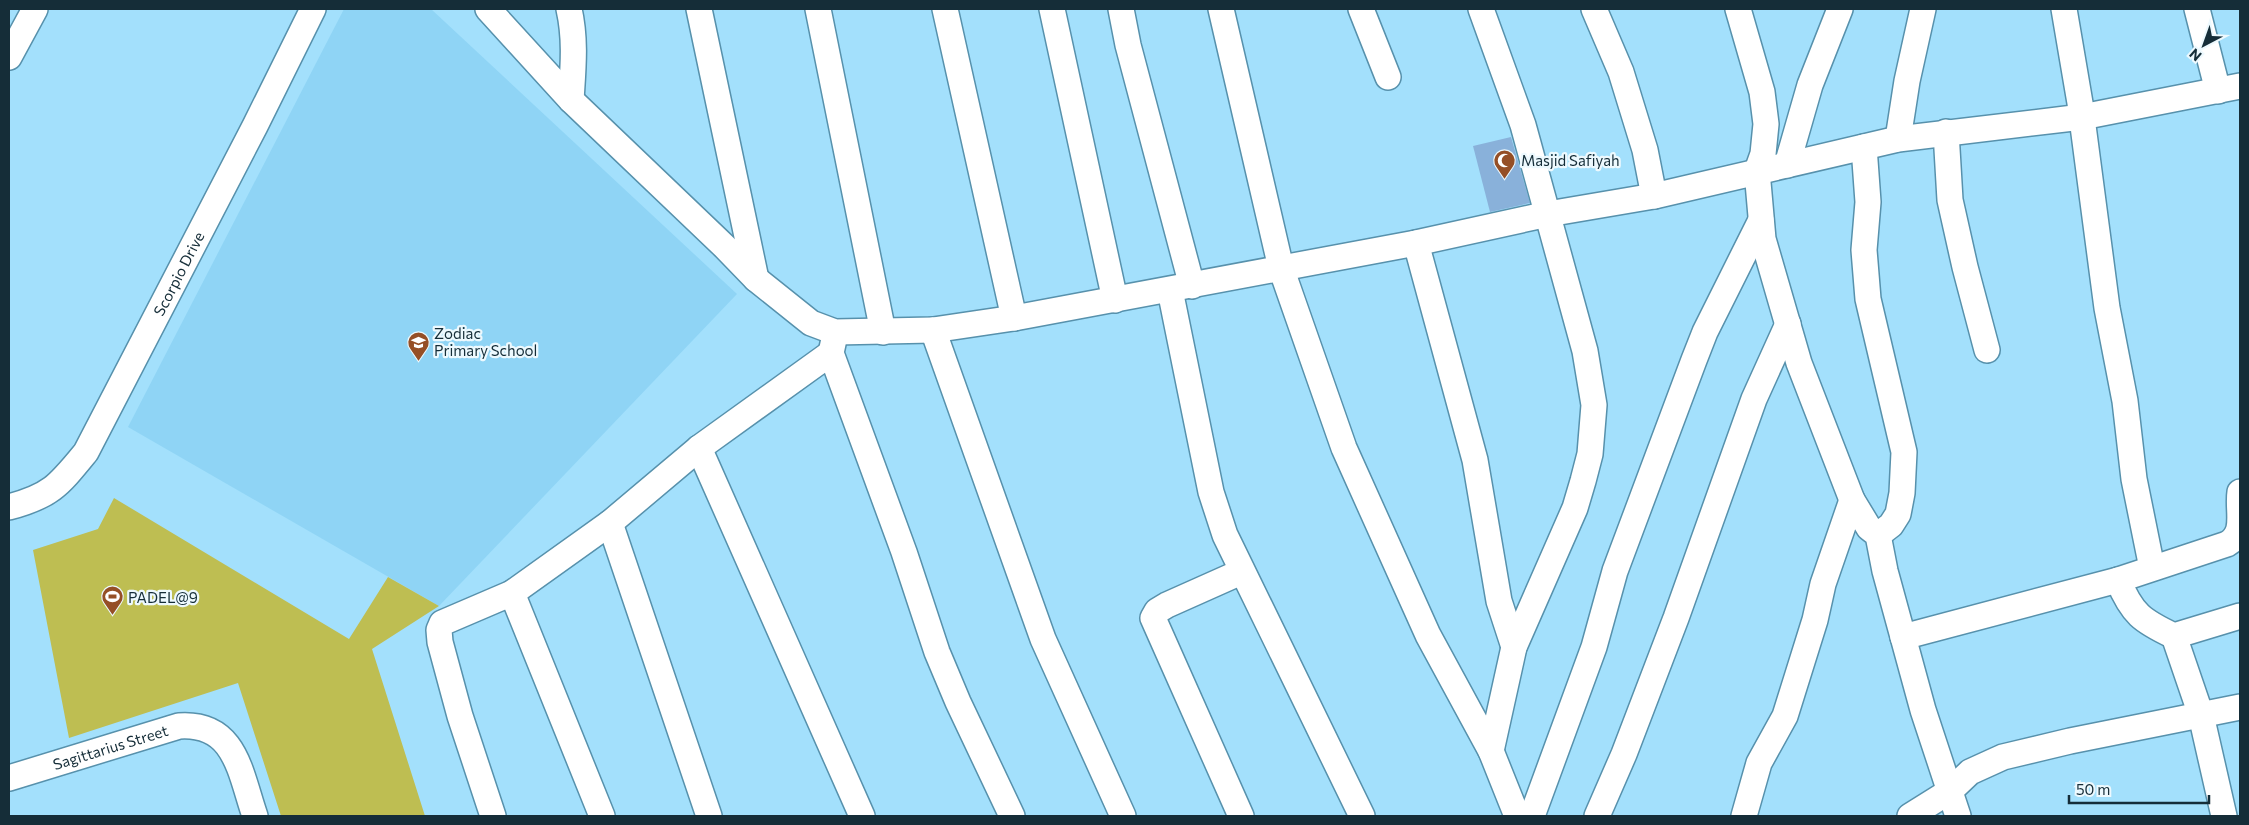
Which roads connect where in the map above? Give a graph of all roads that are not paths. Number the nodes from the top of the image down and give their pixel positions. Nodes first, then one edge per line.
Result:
1 (35, 9) edge
2 (313, 9) edge
3 (488, 9) edge
4 (569, 9) edge
5 (699, 9) edge
6 (818, 9) edge
7 (945, 9) edge
8 (1052, 9) edge
9 (1121, 9) edge
10 (1222, 9) edge
11 (1361, 9) edge
12 (1482, 9) edge
13 (1594, 9) edge
14 (1738, 9) edge
15 (1840, 9) edge
16 (1923, 9) edge
17 (2064, 9) edge
18 (2196, 9) edge
19 (9, 57) edge
20 (1388, 76) dead end
21 (2229, 89) edge
22 (571, 100) junction
23 (2082, 117) junction
24 (1946, 132) junction
25 (1898, 139) junction
26 (1864, 147) junction
27 (1787, 165) junction
28 (1758, 171) junction
29 (1654, 196) junction
30 (1548, 214) junction
31 (1761, 220) junction
32 (1416, 243) junction
33 (1281, 268) junction
34 (756, 279) junction
35 (1181, 288) junction
36 (1115, 300) junction
37 (1014, 318) junction
38 (1788, 324) junction
39 (933, 330) junction
40 (883, 332) junction
41 (833, 343) junction
42 (1987, 350) dead end
43 (699, 448) junction
44 (2240, 492) edge
45 (1852, 500) junction
46 (9, 507) edge
47 (610, 523) junction
48 (1878, 535) junction
49 (2152, 568) junction
50 (1242, 572) junction
51 (2118, 580) junction
52 (512, 592) junction
53 (2240, 616) edge
54 (2174, 636) junction
55 (1903, 637) junction
56 (1514, 647) junction
57 (2240, 707) edge
58 (2201, 716) junction
59 (1491, 751) junction
60 (9, 778) edge
61 (1950, 791) junction
62 (2240, 815) edge
63 (255, 816) edge
64 (492, 816) edge
65 (602, 816) edge
66 (709, 816) edge
67 (862, 816) edge
68 (1012, 816) edge
69 (1124, 816) edge
70 (1241, 816) edge
71 (1362, 816) edge
72 (1517, 816) edge
73 (1532, 816) edge
74 (1597, 816) edge
75 (1744, 816) edge
76 (1910, 816) edge
77 (1958, 816) edge
78 (2224, 816) edge
79 (2236, 816) edge

1 - 19 street
2 - 46 street, Scorpio Drive
3 - 22 street
4 - 22 street
5 - 34 street
6 - 40 street
7 - 37 street
8 - 36 street
9 - 35 street
10 - 33 street
11 - 20 street
12 - 30 street
13 - 29 street
14 - 28 street
15 - 27 street
16 - 25 street
17 - 23 street
18 - 21 street
21 - 23 street
22 - 34 street
23 - 24 street
23 - 49 street
24 - 25 street
24 - 42 street
25 - 26 street
26 - 27 street
26 - 48 street
27 - 28 street
28 - 29 street
28 - 31 street
29 - 30 street
30 - 32 street
30 - 56 street
31 - 38 street
31 - 73 street
32 - 33 street
32 - 56 street
33 - 35 street
33 - 59 street
34 - 41 street
35 - 36 street
35 - 50 street
36 - 37 street
37 - 39 street
38 - 45 street
38 - 74 street
39 - 40 street
39 - 69 street
40 - 41 street
41 - 43 street
41 - 68 street
43 - 47 street
43 - 67 street
44 - 49 street
45 - 48 street
45 - 75 street
47 - 52 street
47 - 66 street
48 - 55 street
49 - 51 street
50 - 70 street
50 - 71 street
51 - 54 street
51 - 55 street
52 - 64 street
52 - 65 street
53 - 54 street
54 - 58 street
55 - 61 street
56 - 59 street
57 - 58 street
58 - 61 street
58 - 78 street
59 - 72 street
60 - 63 street, Sagittarius Street
61 - 76 street
61 - 77 street
62 - 79 street

